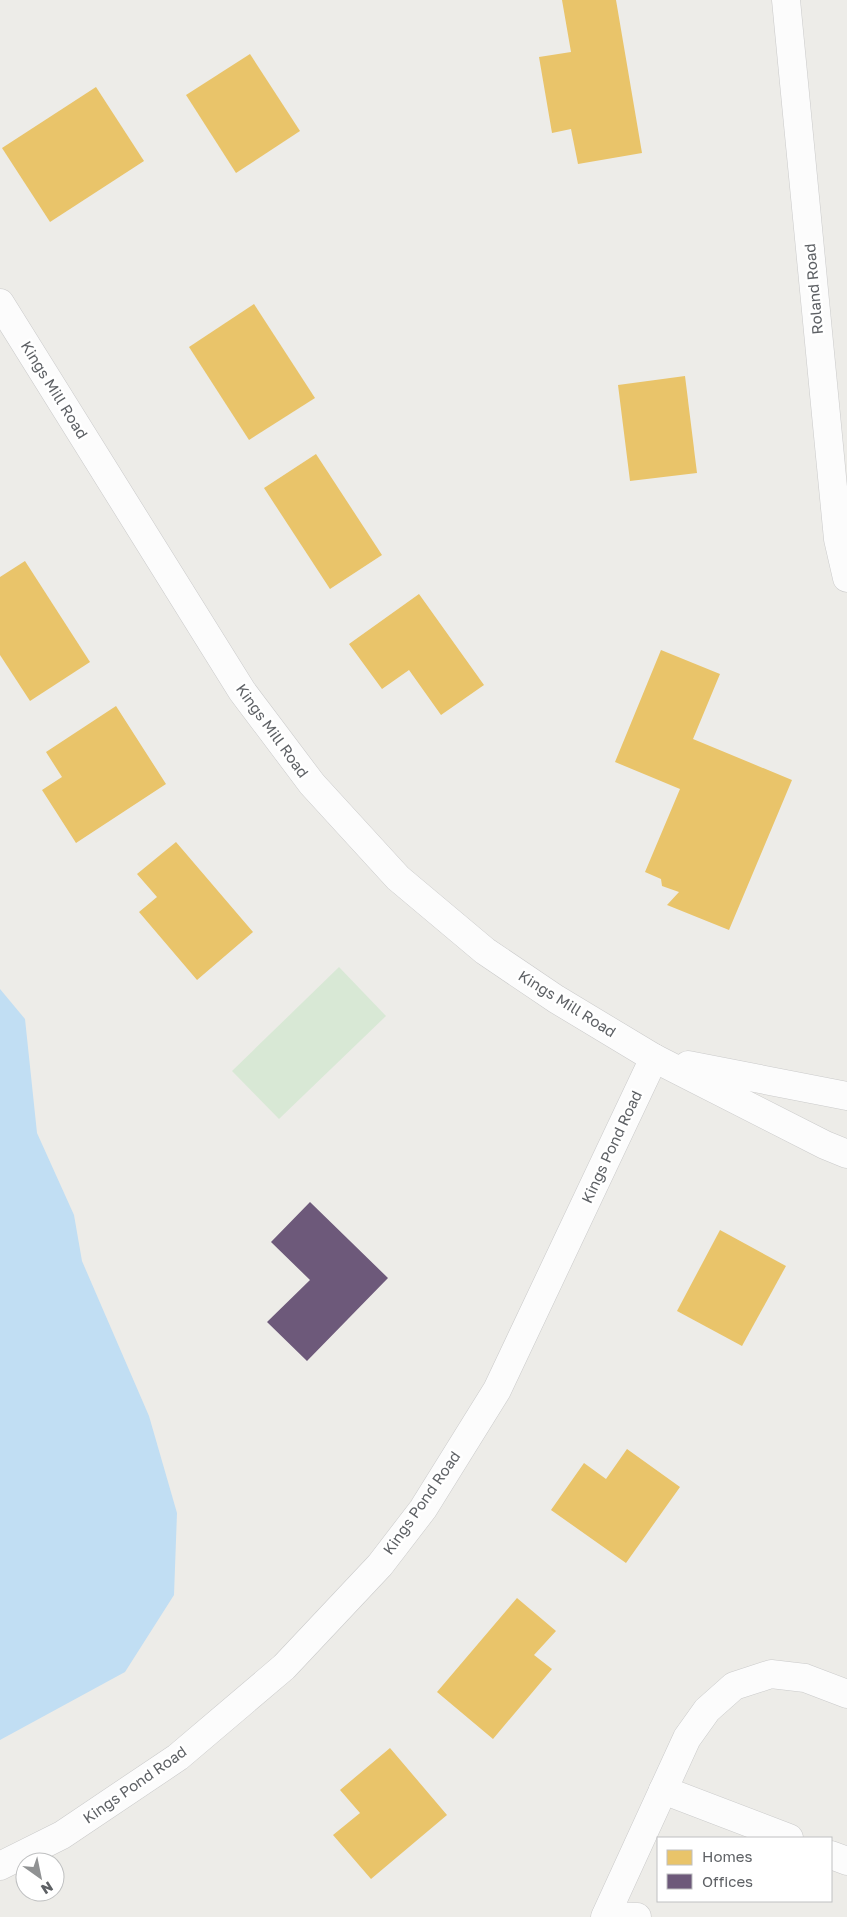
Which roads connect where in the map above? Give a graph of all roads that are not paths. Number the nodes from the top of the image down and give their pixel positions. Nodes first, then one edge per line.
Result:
1 (786, 0) edge
2 (0, 303) edge
3 (847, 578) edge
4 (654, 1058) junction
5 (847, 1096) edge
6 (847, 1154) edge
7 (847, 1694) edge
8 (664, 1790) junction
9 (786, 1837) edge
10 (832, 1854) edge
11 (847, 1861) edge
12 (0, 1866) edge
13 (605, 1916) edge
14 (637, 1917) edge

1 - 3 street, Roland Road
2 - 4 street, Kings Mill Road
4 - 5 street, Kings Mill Road
4 - 6 street, Kings Mill Road
4 - 12 street, Kings Pond Road
7 - 8 street
8 - 9 street
8 - 13 street
10 - 11 street
13 - 14 street

